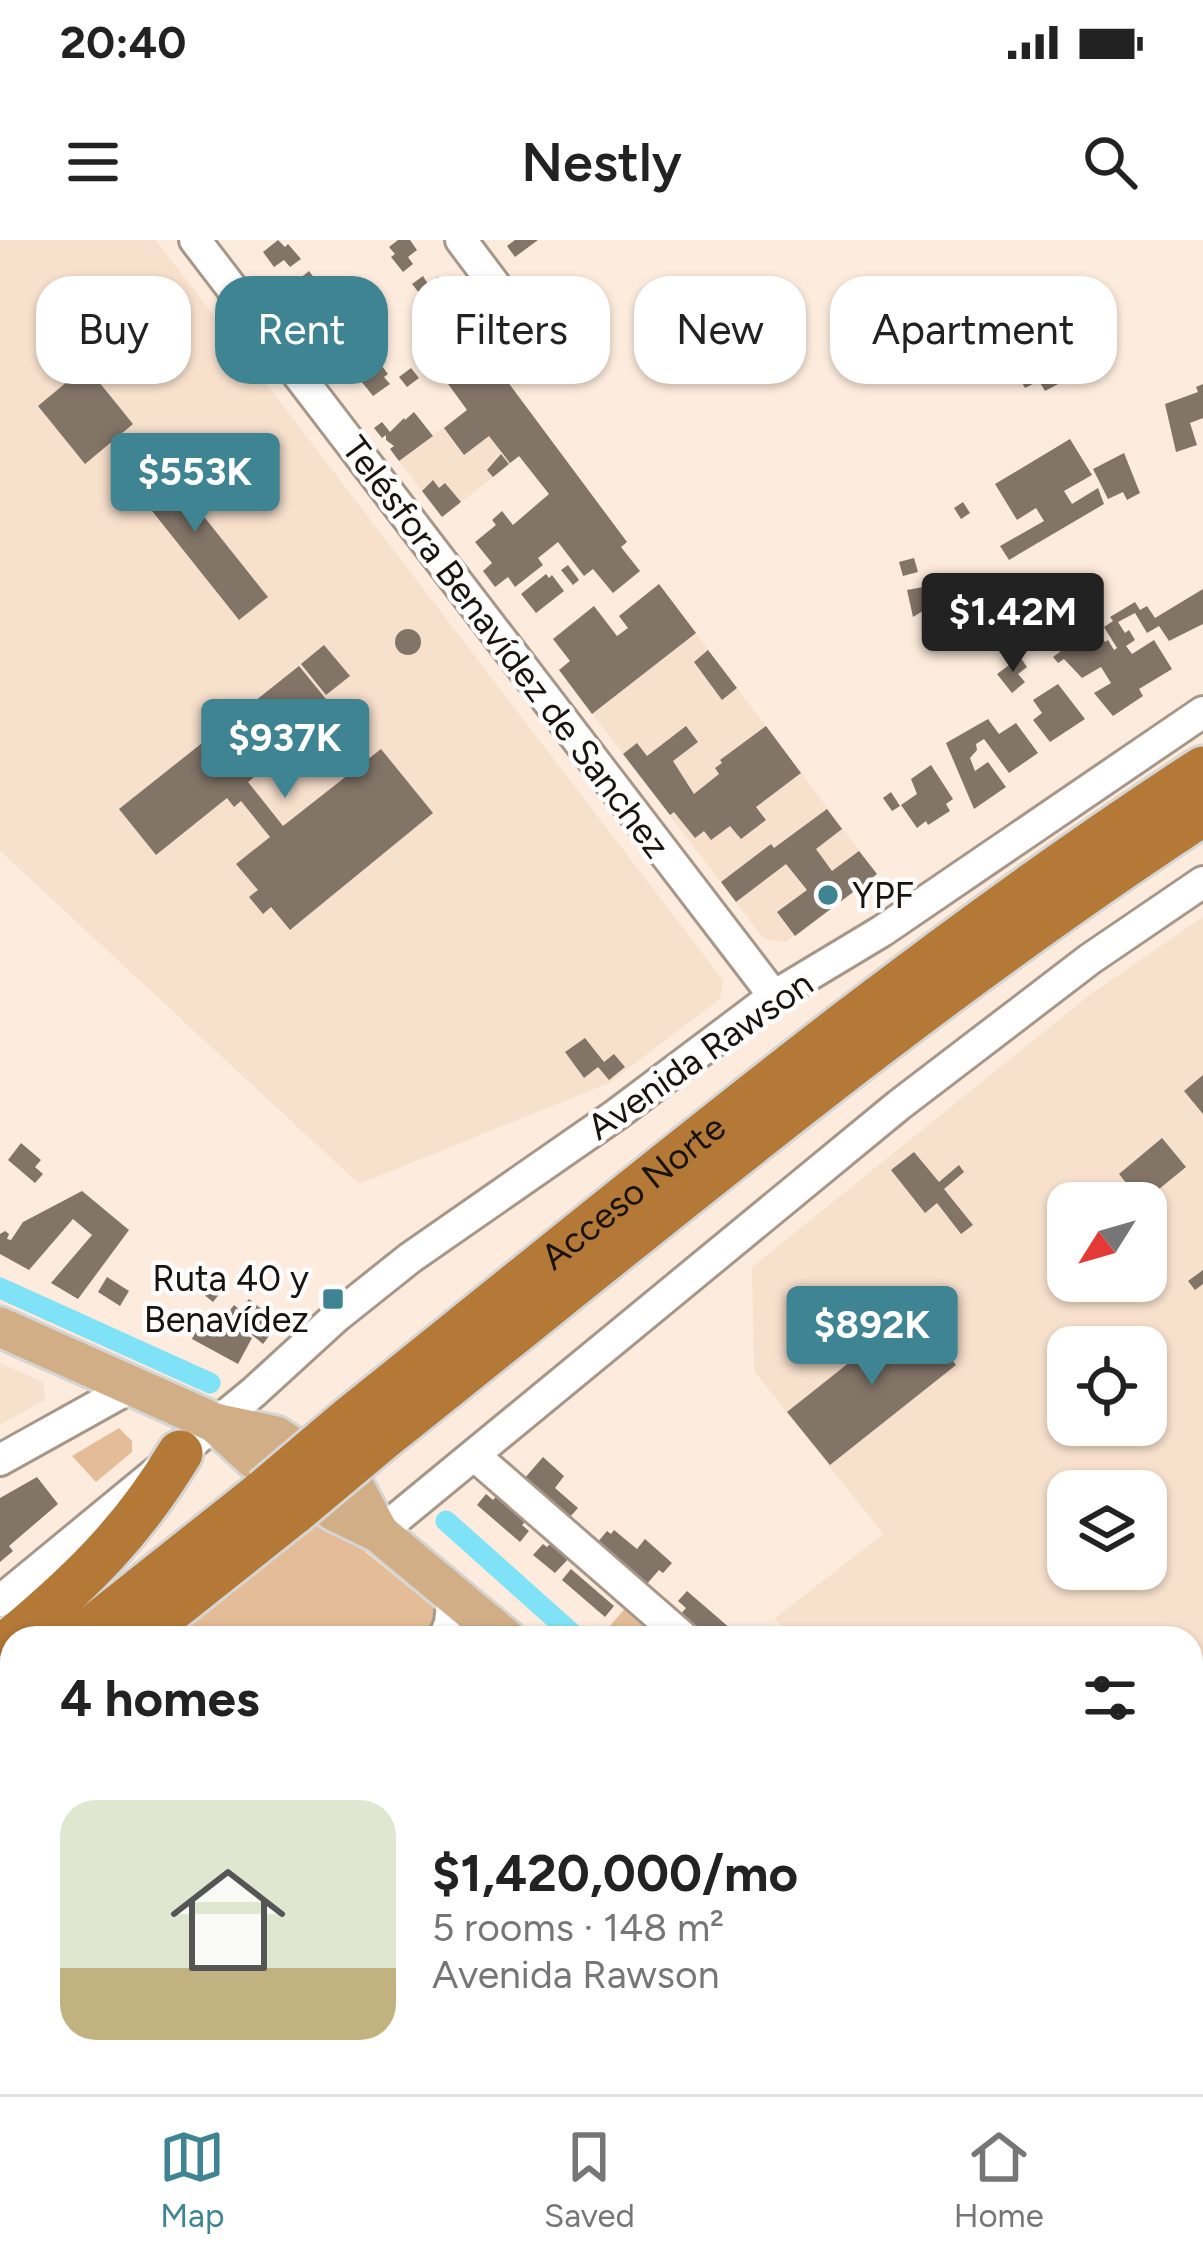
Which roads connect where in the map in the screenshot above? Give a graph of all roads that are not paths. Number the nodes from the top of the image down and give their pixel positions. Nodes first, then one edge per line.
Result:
1 (195, 240) edge
2 (461, 240) edge
3 (488, 276) edge
4 (1203, 712) edge
5 (1203, 769) edge
6 (1203, 813) edge
7 (1203, 882) edge
8 (774, 996) junction
9 (0, 1327) edge
10 (133, 1386) junction
11 (215, 1423) junction
12 (366, 1429) junction
13 (180, 1453) junction
14 (475, 1456) junction
15 (0, 1460) edge
16 (280, 1501) junction
17 (380, 1533) junction
18 (453, 1594) junction
19 (0, 1601) edge
20 (27, 1626) edge
21 (98, 1626) edge
22 (148, 1626) edge
23 (449, 1626) edge
24 (491, 1626) edge
25 (670, 1626) edge

1 - 8 street, Telésfora Benavídez de Sanchez
2 - 3 street
4 - 8 street, Avenida Rawson
5 - 12 highway, Acceso Norte
6 - 12 highway, Acceso Norte
7 - 14 street
8 - 11 street, Avenida Rawson
9 - 10 main road
10 - 11 main road
10 - 15 street
11 - 13 street, Avenida Rawson
11 - 17 main road
12 - 16 highway, Acceso Norte, bridge
13 - 19 street, Avenida Rawson
13 - 20 highway
14 - 17 street
14 - 25 street
16 - 21 highway, Acceso Norte
16 - 22 highway, Acceso Norte
17 - 18 main road
18 - 23 street
18 - 24 main road

